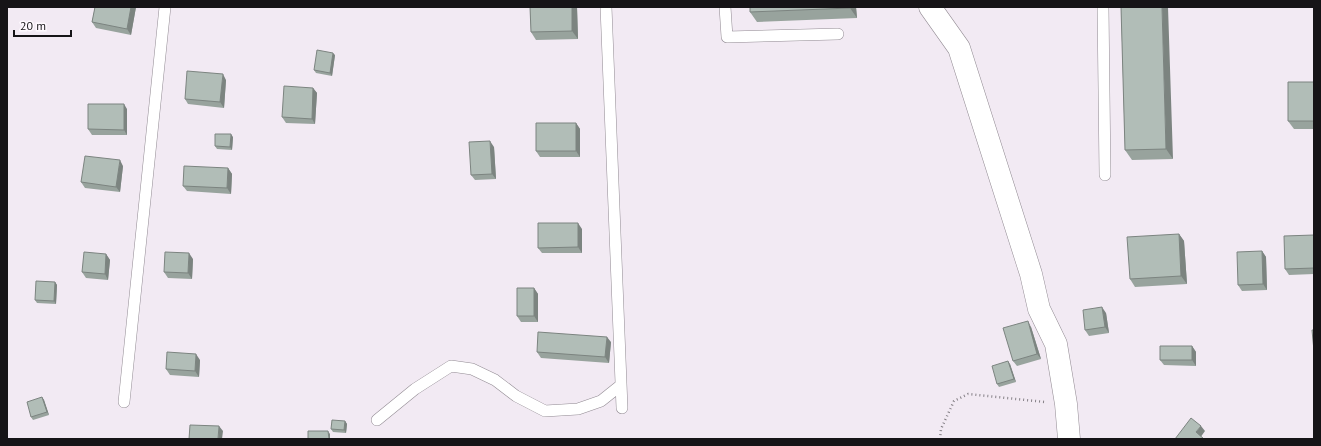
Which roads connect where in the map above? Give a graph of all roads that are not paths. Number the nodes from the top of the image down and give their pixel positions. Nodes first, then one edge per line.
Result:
1 (165, 7) edge
2 (606, 7) edge
3 (725, 7) edge
4 (930, 7) edge
5 (1103, 7) edge
6 (838, 34) dead end
7 (1105, 175) dead end
8 (621, 385) junction
9 (124, 402) dead end
10 (622, 408) dead end
11 (377, 420) dead end
12 (1069, 439) edge

1 - 9 lane
2 - 8 lane
3 - 6 lane
4 - 12 street
5 - 7 lane
8 - 10 lane
8 - 11 lane

